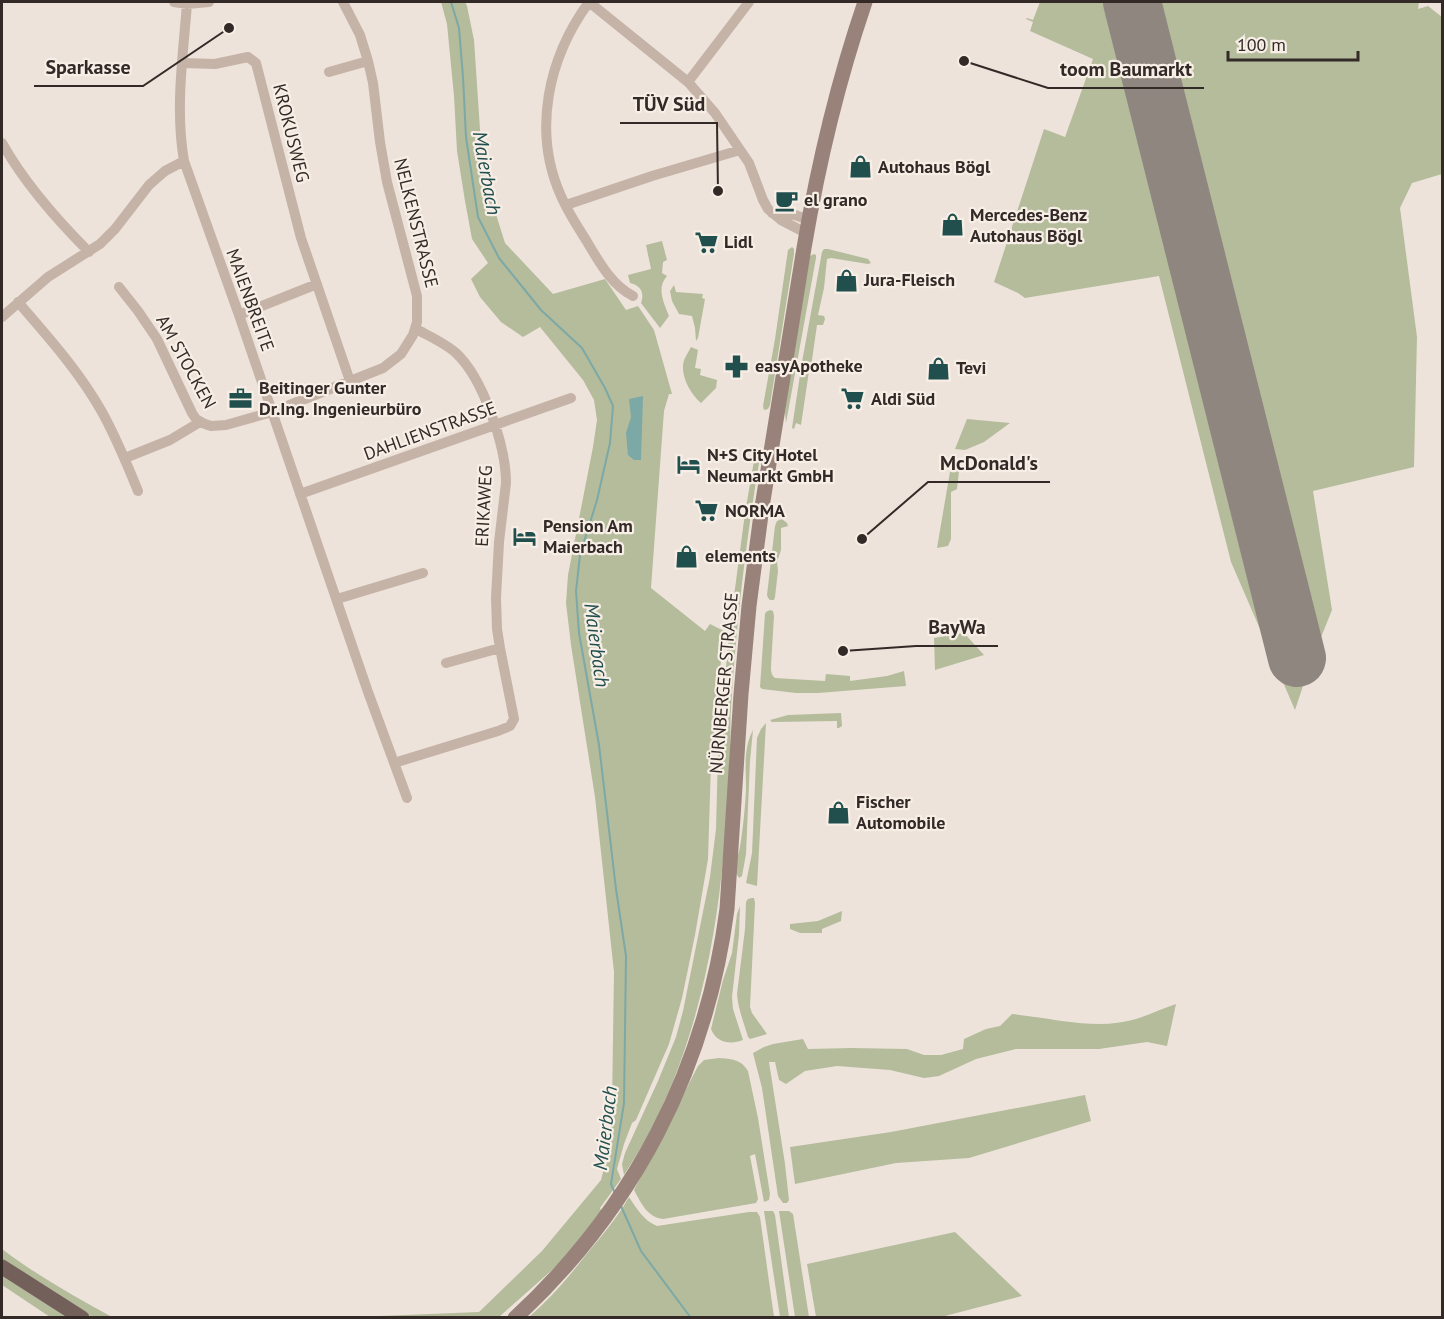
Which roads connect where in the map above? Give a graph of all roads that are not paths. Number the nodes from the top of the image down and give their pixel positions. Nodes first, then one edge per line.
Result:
1 (174, 2) edge
2 (209, 2) edge
3 (343, 2) edge
4 (589, 2) edge
5 (749, 2) edge
6 (865, 2) edge
7 (187, 4) junction
8 (368, 61) junction
9 (183, 63) junction
10 (329, 72) dead end
11 (688, 82) junction
12 (2, 143) edge
13 (741, 150) junction
14 (184, 161) junction
15 (566, 205) junction
16 (808, 227) junction
17 (88, 252) junction
18 (317, 284) junction
19 (119, 287) dead end
20 (633, 296) dead end
21 (18, 302) junction
22 (239, 315) junction
23 (2, 317) edge
24 (416, 329) junction
25 (350, 381) junction
26 (571, 398) dead end
27 (272, 412) junction
28 (200, 422) junction
29 (494, 426) junction
30 (125, 458) junction
31 (138, 491) dead end
32 (300, 494) junction
33 (423, 573) dead end
34 (337, 599) junction
35 (500, 648) junction
36 (446, 663) dead end
37 (394, 763) junction
38 (407, 798) dead end
39 (2, 1267) edge
40 (82, 1317) edge
41 (515, 1317) edge

1 - 7 street
2 - 7 street
3 - 8 street, NELKENSTRASSE
4 - 11 street
4 - 15 street
5 - 11 street
6 - 16 main road, NÜRNBERGER STRASSE
7 - 9 street, MAIENBREITE
8 - 10 street
8 - 24 street, NELKENSTRASSE
9 - 14 street, MAIENBREITE
9 - 18 street, KROKUSWEG
11 - 13 street
12 - 17 street
13 - 15 street
13 - 16 street
14 - 17 street
14 - 22 street, MAIENBREITE
15 - 20 street
16 - 41 main road, NÜRNBERGER STRASSE
17 - 21 street
18 - 22 street
18 - 25 street, KROKUSWEG
19 - 28 street, AM STOCKEN
21 - 23 street
21 - 30 street
22 - 27 street, MAIENBREITE
24 - 25 street
24 - 29 street, ERIKAWEG
25 - 27 street
26 - 29 street, DAHLIENSTRASSE
27 - 28 street, AM STOCKEN
27 - 32 street, MAIENBREITE
28 - 30 street
29 - 32 street, DAHLIENSTRASSE
29 - 35 street, ERIKAWEG
30 - 31 street
32 - 34 street, MAIENBREITE
33 - 34 street
34 - 37 street, MAIENBREITE
35 - 36 street
35 - 37 street, ERIKAWEG
37 - 38 street, MAIENBREITE
39 - 40 main road

